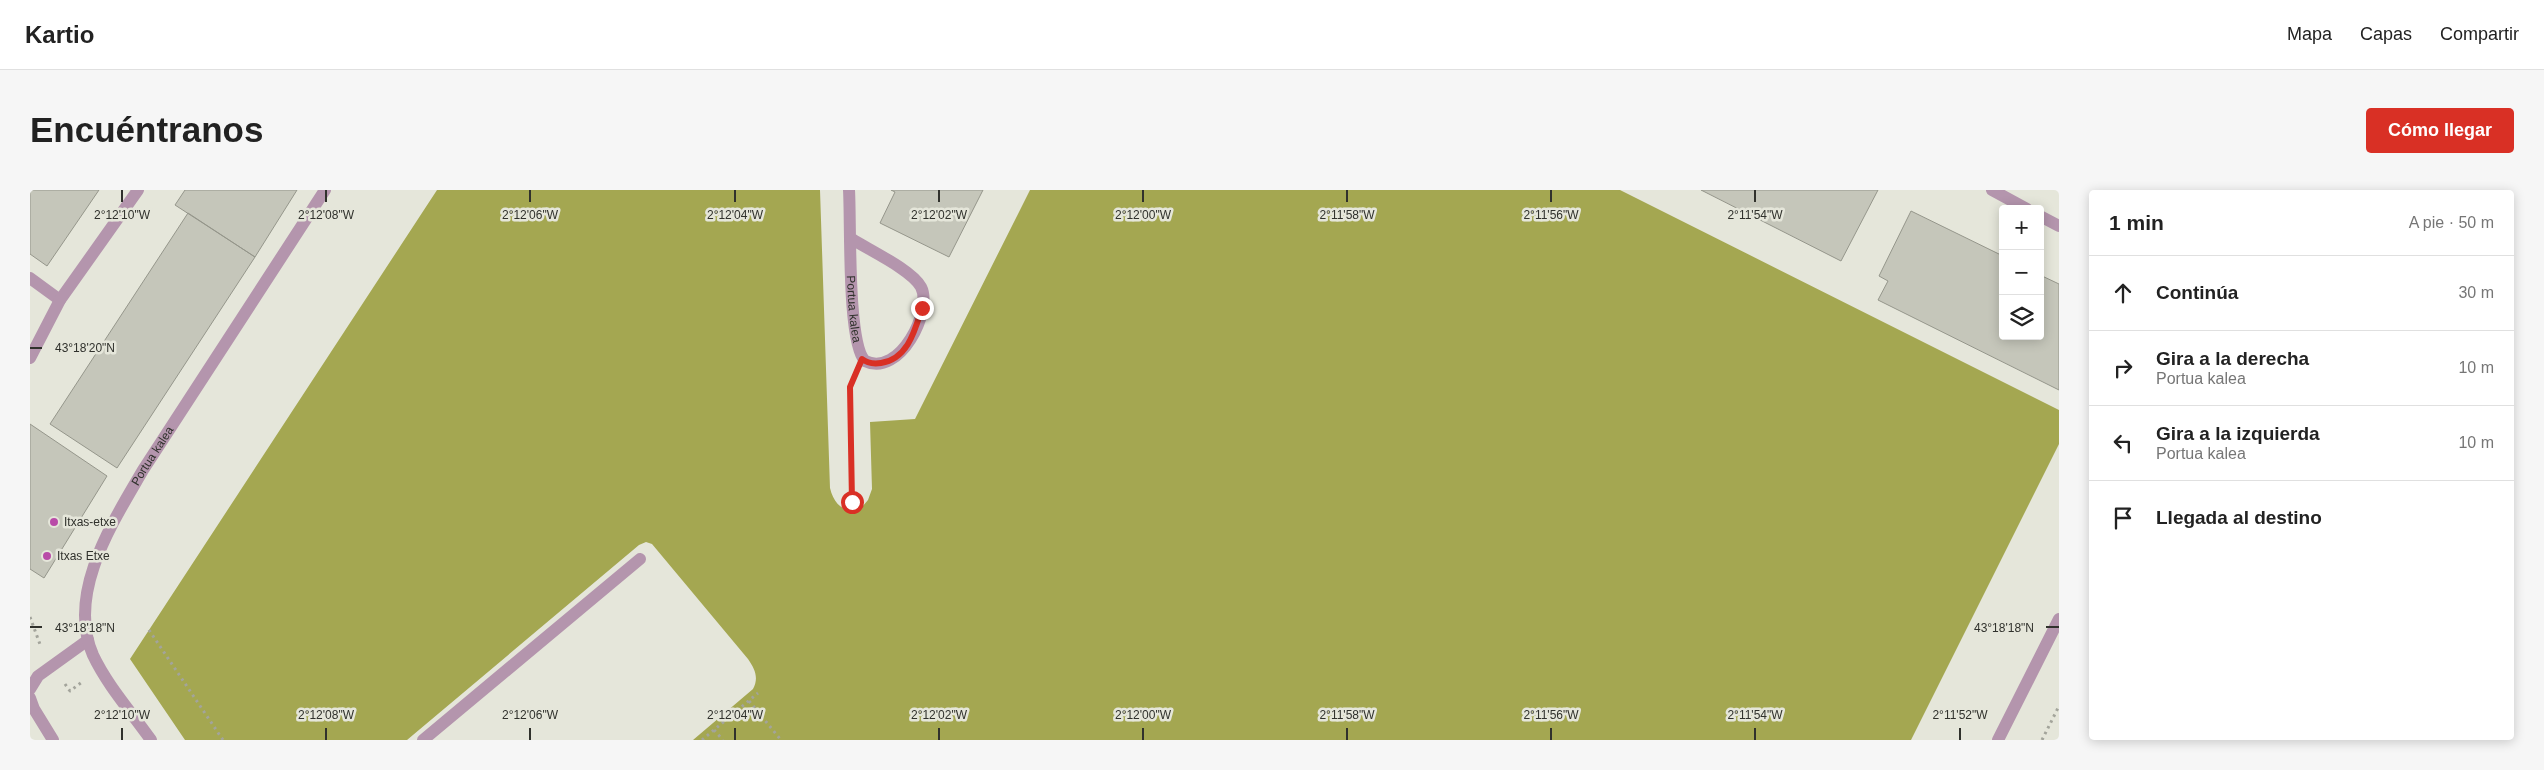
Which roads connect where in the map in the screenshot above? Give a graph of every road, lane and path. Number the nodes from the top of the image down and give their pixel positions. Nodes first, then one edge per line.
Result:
1 (138, 190) edge
2 (326, 190) edge
3 (849, 190) edge
4 (1992, 190) edge
5 (2020, 205) edge
6 (2044, 218) edge
7 (2059, 226) edge
8 (852, 239) junction
9 (30, 278) edge
10 (60, 300) junction
11 (30, 358) edge
12 (862, 359) junction
13 (852, 502) dead end
14 (640, 559) dead end
15 (30, 617) edge
16 (2059, 619) edge
17 (149, 630) dead end
18 (37, 640) dead end
19 (88, 640) junction
20 (30, 689) edge
21 (758, 693) dead end
22 (30, 698) edge
23 (749, 701) junction
24 (2059, 706) edge
25 (714, 730) junction
26 (53, 740) edge
27 (151, 740) edge
28 (223, 740) edge
29 (424, 740) edge
30 (702, 740) edge
31 (723, 740) edge
32 (781, 740) edge
33 (1998, 740) edge
34 (2042, 740) edge

1 - 10 street
2 - 19 street, Portua kalea
3 - 8 street, Portua kalea
4 - 5 street
6 - 7 street
8 - 12 street, Portua kalea
8 - 12 street, Portua kalea
9 - 10 street
10 - 11 street
12 - 13 path
14 - 29 street
15 - 18 path
16 - 33 street
17 - 28 path
19 - 20 street
19 - 27 street, Portua kalea
21 - 23 path
22 - 26 street
23 - 25 path
23 - 32 path
24 - 34 path
25 - 30 path
25 - 31 path

